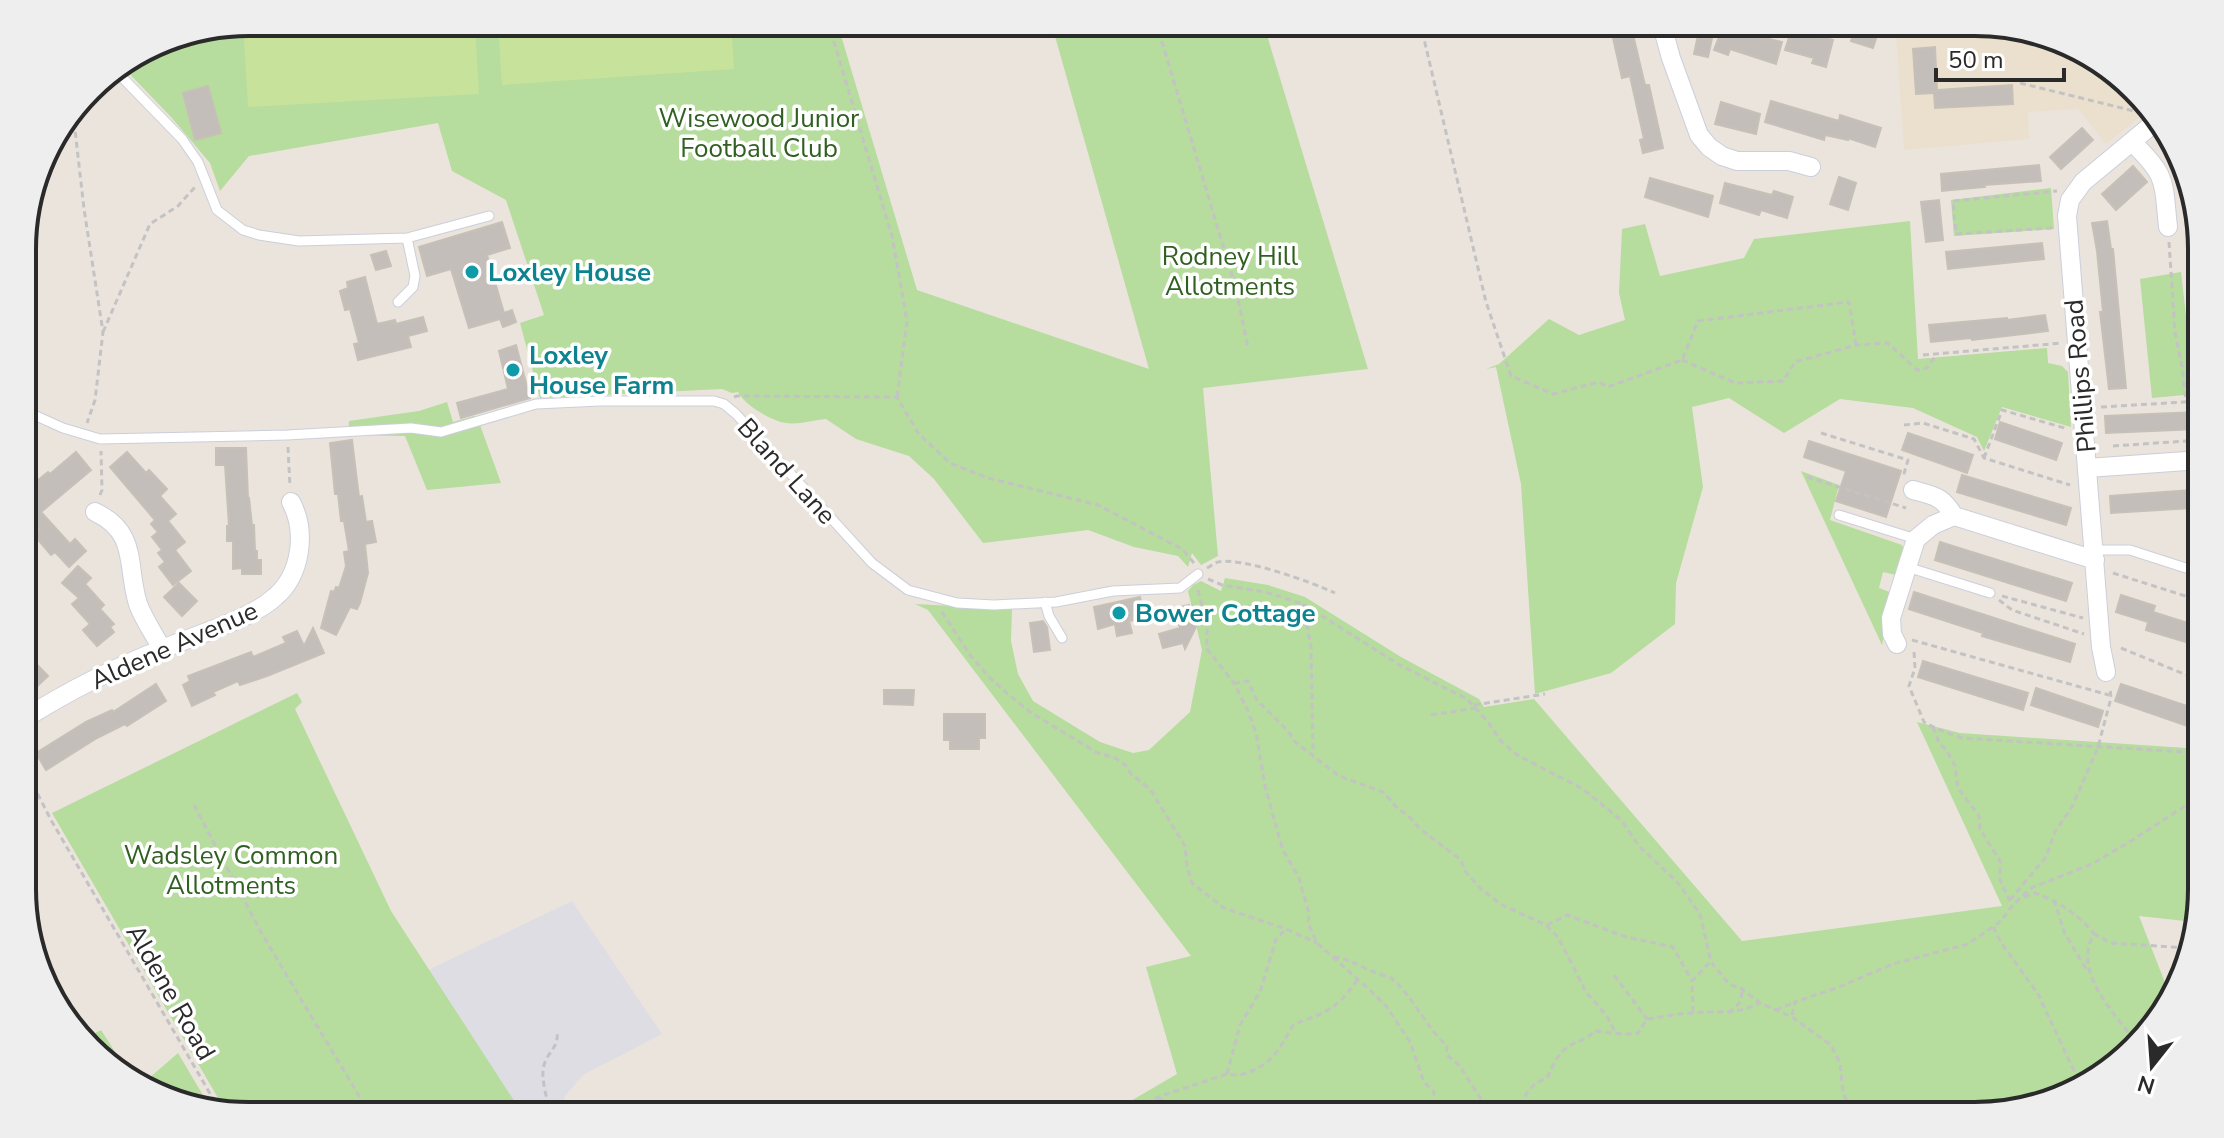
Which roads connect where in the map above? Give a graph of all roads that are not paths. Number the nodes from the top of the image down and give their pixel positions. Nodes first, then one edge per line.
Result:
1 (1665, 36) edge
2 (123, 78) edge
3 (2145, 123) edge
4 (2132, 142) junction
5 (1811, 167) dead end
6 (489, 216) dead end
7 (2168, 227) road end
8 (407, 238) junction
9 (398, 302) dead end
10 (36, 416) edge
11 (2188, 461) edge
12 (2087, 468) junction
13 (1910, 499) road end
14 (291, 502) road end
15 (95, 512) road end
16 (1839, 515) dead end
17 (1954, 516) junction
18 (1916, 539) junction
19 (2095, 559) junction
20 (1907, 567) junction
21 (2188, 569) edge
22 (1198, 574) road end
23 (1990, 593) road end
24 (1045, 602) junction
25 (1062, 638) dead end
26 (1897, 644) dead end
27 (162, 649) junction
28 (2106, 672) road end
29 (36, 712) edge

1 - 5 street
2 - 8 lane
3 - 4 street
4 - 7 street
4 - 12 street, Phillips Road
6 - 8 lane
8 - 9 lane
10 - 24 lane, Bland Lane
11 - 12 street
12 - 19 street, Phillips Road
13 - 17 street
14 - 27 street, Aldene Avenue
15 - 27 street
16 - 18 lane
17 - 18 street
17 - 19 street
18 - 20 street
19 - 21 lane
19 - 28 street, Phillips Road
20 - 23 lane
20 - 26 street
22 - 24 lane, Bland Lane
24 - 25 lane
27 - 29 street, Aldene Avenue

